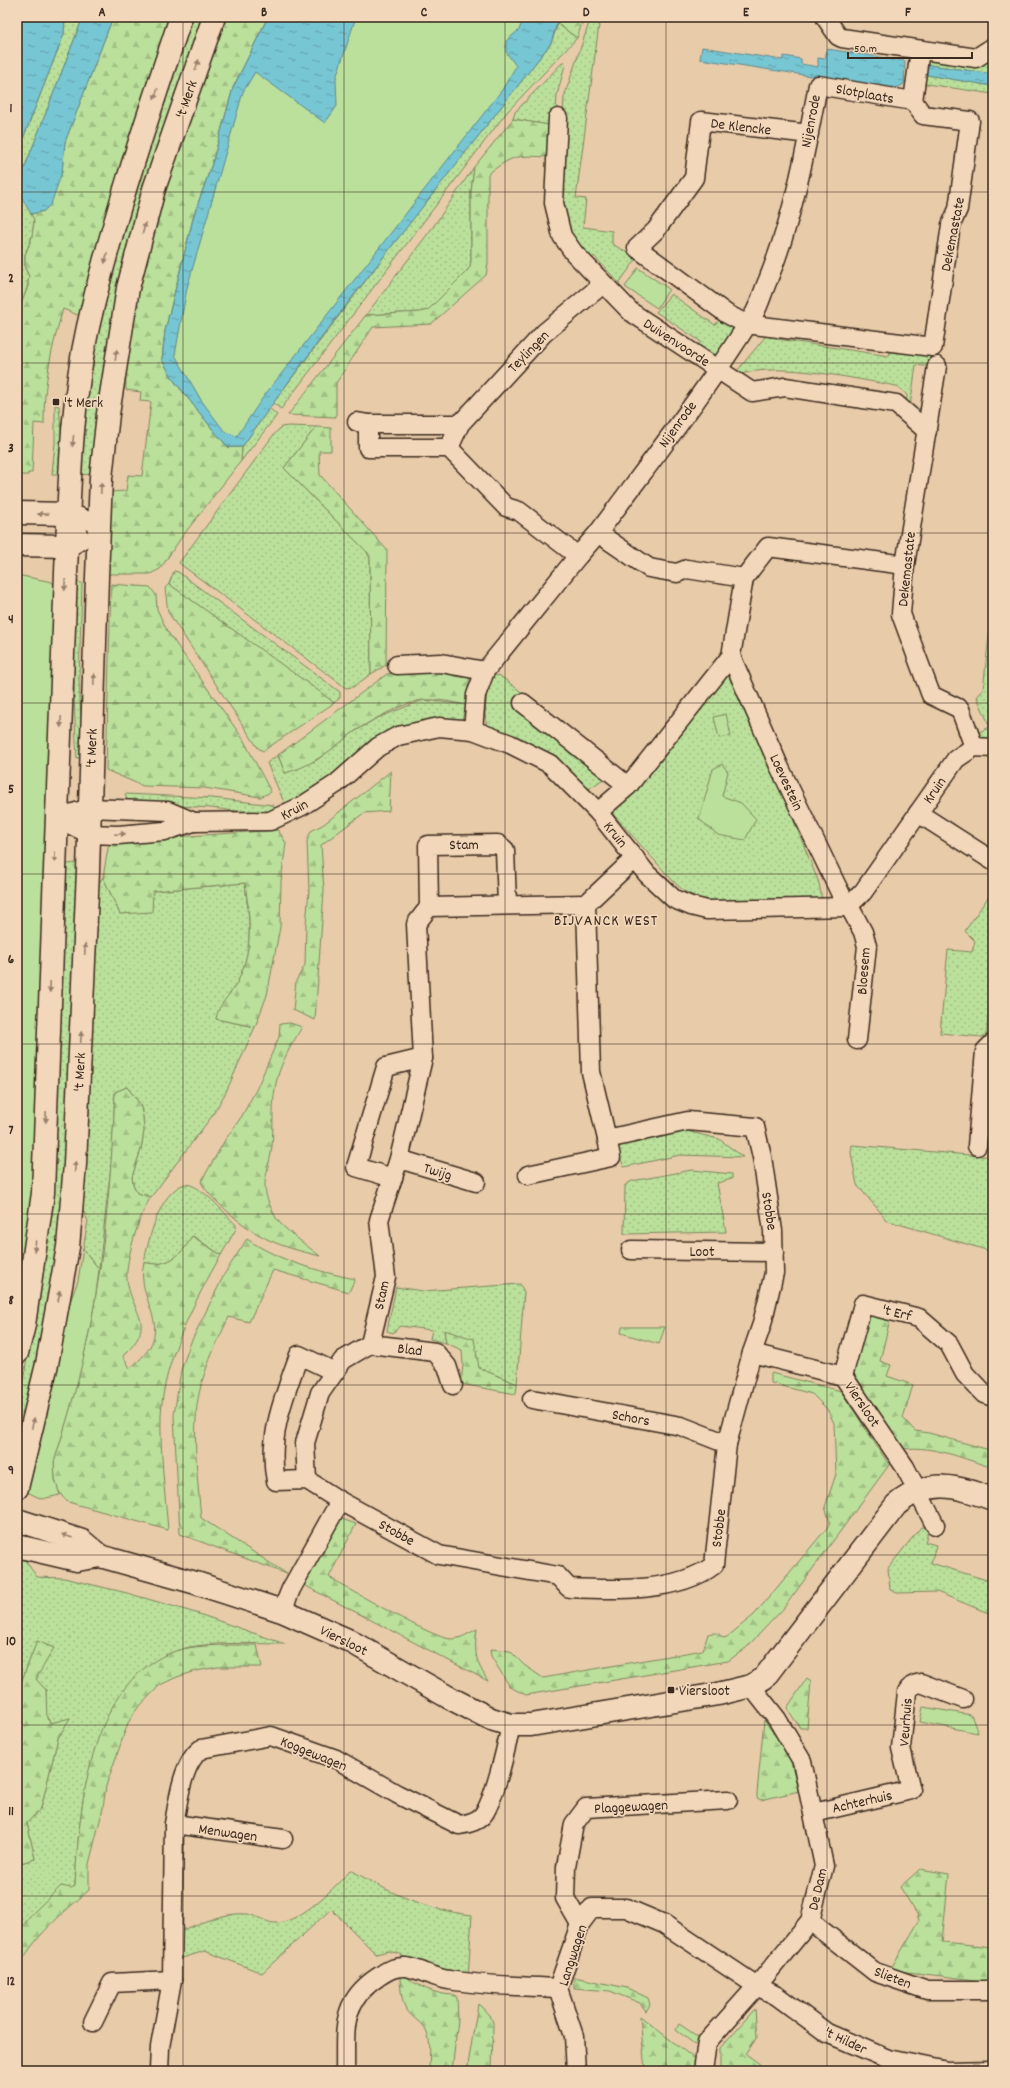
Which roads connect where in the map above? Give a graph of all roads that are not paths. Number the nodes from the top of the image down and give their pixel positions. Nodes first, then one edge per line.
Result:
1 (181, 17) edge
2 (214, 17) edge
3 (825, 17) edge
4 (993, 47) edge
5 (919, 56) junction
6 (818, 85) joint
7 (913, 101) junction
8 (558, 118) dead end
9 (970, 121) joint
10 (809, 134) junction
11 (603, 284) junction
12 (746, 324) junction
13 (937, 366) dead end
14 (717, 368) junction
15 (460, 424) junction
16 (927, 431) junction
17 (449, 448) junction
18 (17, 513) edge
19 (68, 514) junction
20 (99, 527) junction
21 (598, 533) junction
22 (17, 545) edge
23 (67, 546) junction
24 (578, 556) junction
25 (904, 564) junction
26 (744, 578) junction
27 (731, 656) junction
28 (397, 666) dead end
29 (485, 671) junction
30 (523, 703) dead end
31 (473, 730) junction
32 (974, 747) junction
33 (993, 748) edge
34 (628, 786) junction
35 (89, 808) junction
36 (598, 812) junction
37 (918, 813) junction
38 (57, 818) junction
39 (194, 822) junction
40 (89, 834) junction
41 (634, 858) junction
42 (993, 861) edge
43 (507, 904) junction
44 (586, 904) junction
45 (848, 906) junction
46 (429, 907) junction
47 (857, 1040) dead end
48 (993, 1043) edge
49 (422, 1058) junction
50 (606, 1139) junction
51 (977, 1146) dead end
52 (399, 1159) junction
53 (528, 1175) dead end
54 (393, 1178) junction
55 (476, 1182) dead end
56 (631, 1250) dead end
57 (774, 1252) junction
58 (370, 1344) junction
59 (17, 1353) edge
60 (752, 1353) junction
61 (335, 1372) junction
62 (843, 1376) junction
63 (453, 1386) dead end
64 (993, 1397) edge
65 (532, 1400) dead end
66 (727, 1444) junction
67 (307, 1480) junction
68 (17, 1488) edge
69 (919, 1492) junction
70 (993, 1499) edge
71 (340, 1501) junction
72 (17, 1520) edge
73 (935, 1525) dead end
74 (17, 1546) edge
75 (100, 1556) junction
76 (282, 1611) junction
77 (751, 1686) junction
78 (963, 1699) dead end
79 (511, 1725) junction
80 (911, 1790) joint
81 (728, 1800) dead end
82 (814, 1813) junction
83 (174, 1824) junction
84 (283, 1839) dead end
85 (810, 1921) junction
86 (580, 1924) junction
87 (172, 1980) junction
88 (758, 1986) junction
89 (558, 1988) junction
90 (993, 1990) edge
91 (94, 2022) dead end
92 (993, 2070) edge
93 (159, 2071) edge
94 (346, 2071) edge
95 (576, 2071) edge
96 (703, 2071) edge

1 -> 19 main road, 't Merk
20 -> 2 main road, 't Merk
3 - 5 street
4 - 5 street
5 - 7 street, Slotplaats
6 - 7 street, Slotplaats
6 - 10 street, Nijenrode
7 - 9 street, Slotplaats
8 - 11 street, Duivenvoorde
9 - 12 street, Dekemastate
10 - 12 street, Nijenrode
10 - 12 street, De Klencke
11 - 14 street, Duivenvoorde
11 - 15 street, Teylingen
12 - 14 street, Nijenrode
13 - 16 street, Dekemastate
14 - 16 street, Duivenvoorde
14 - 21 street, Nijenrode
15 - 17 street, Teylingen
15 - 17 street
16 - 25 street, Dekemastate
17 - 24 street
19 -> 18 main road
19 - 20 main road
19 - 23 main road, 't Merk
20 - 23 main road
35 -> 20 main road, 't Merk
21 - 24 street, Nijenrode
21 - 26 street
22 - 23 main road
23 -> 38 main road, 't Merk
24 - 29 street, Nijenrode
25 - 26 street
25 - 32 street, Dekemastate
26 - 27 street
27 - 34 street
27 - 45 street, Loevestein
28 - 29 street
29 - 31 street, Nijenrode
30 - 34 street
31 - 36 street, Kruin
31 - 39 street, Kruin
32 - 33 street
32 - 37 street, Kruin
34 - 36 street
35 - 38 street, Kruin
35 - 39 street, Kruin
35 - 40 main road, 't Merk
36 - 41 street, Kruin
37 - 42 street
37 - 45 street, Kruin
38 - 40 street, Kruin
38 -> 59 main road, 't Merk
40 -> 39 street, Kruin
68 -> 40 main road, 't Merk
41 - 44 street
41 - 45 street, Kruin
43 - 44 street
43 - 46 street
43 - 46 street, Stam
44 - 50 street
45 - 47 street, Bloesem
46 - 49 street, Stam
48 - 51 street
49 - 52 street, Stam
49 - 54 street
50 - 53 street
50 - 57 street, Stobbe
52 - 54 street, Stam
52 - 55 street, Twijg
54 - 58 street, Stam
56 - 57 street, Loot
57 - 60 street, Stobbe
58 - 61 street
58 - 63 street, Blad
60 - 62 street, Viersloot
60 - 66 street, Stobbe
61 - 67 street
61 - 67 street
62 - 64 street, 't Erf
62 - 69 street, Viersloot
65 - 66 street, Schors
66 - 71 street, Stobbe
67 - 71 street
69 - 70 main road, Viersloot
69 - 73 street, Viersloot
69 - 77 main road, Viersloot
71 - 76 street
75 -> 72 main road, Viersloot
74 - 75 main road, Viersloot
75 - 76 main road, Viersloot
76 - 79 main road, Viersloot
77 - 79 main road, Viersloot
77 - 82 street, De Dam
78 - 80 street, Veurhuis
79 - 83 street, Koggewagen
80 - 82 street, Achterhuis
81 - 86 street, Plaggewagen
82 - 85 street, De Dam
83 - 84 street, Menwagen
83 - 87 street, Koggewagen
85 - 88 street, De Dam
85 - 90 street, Slieten
86 - 88 street, Langwagen
86 - 89 street, Langwagen
87 - 91 street
87 - 93 street, Koggewagen
88 - 92 street, 't Hilder
88 - 96 street, De Dam
89 - 94 street
89 - 95 street, Langwagen

